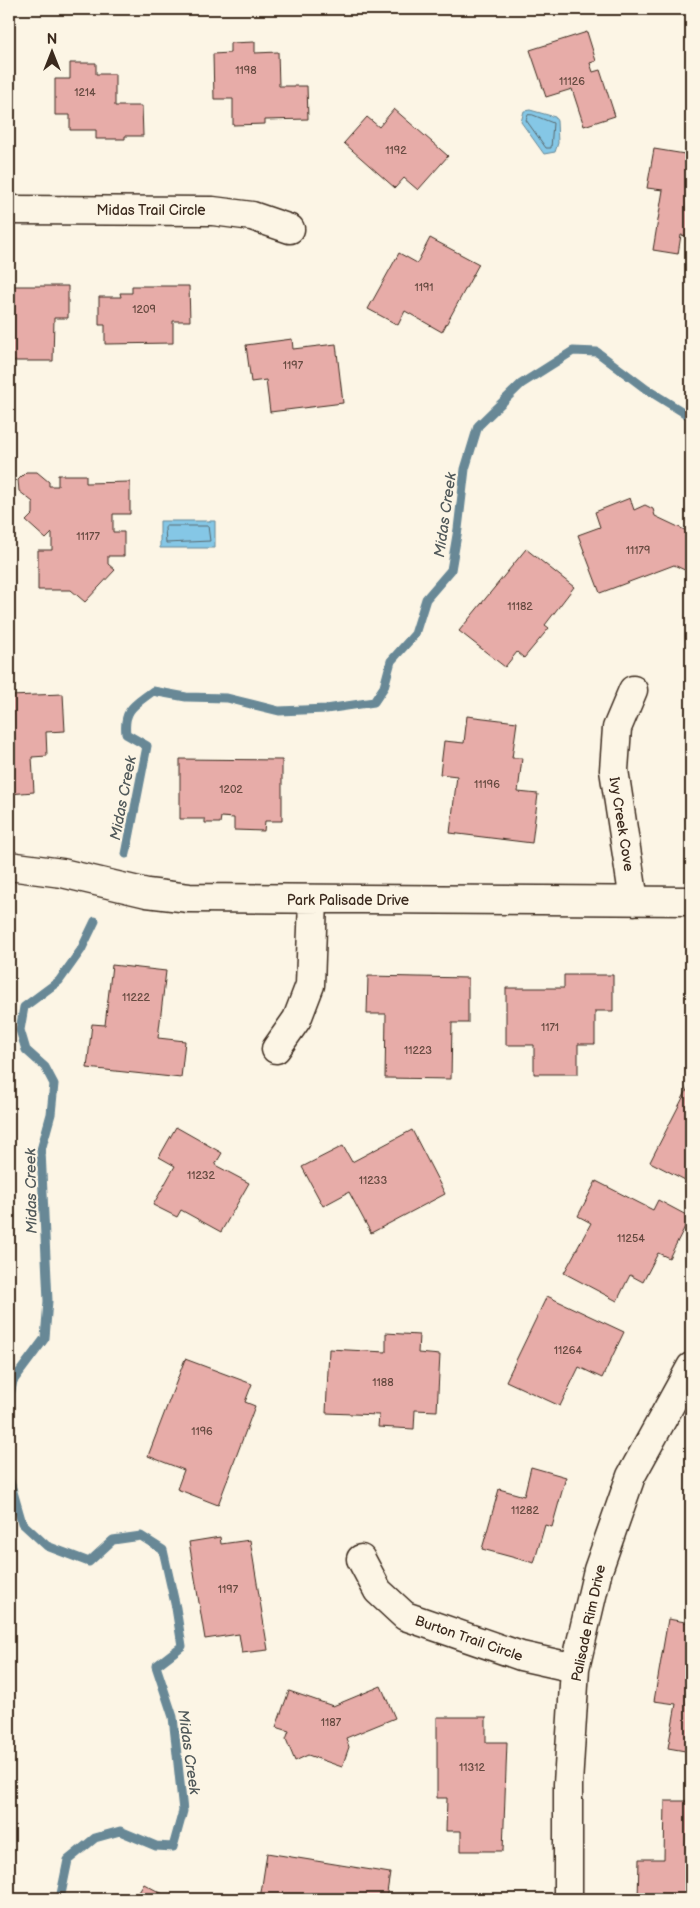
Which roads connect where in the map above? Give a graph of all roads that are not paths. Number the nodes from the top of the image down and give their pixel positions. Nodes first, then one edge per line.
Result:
1 (9, 210) edge
2 (290, 229) dead end
3 (633, 690) dead end
4 (9, 866) edge
5 (313, 900) junction
6 (634, 901) junction
7 (691, 901) edge
8 (276, 1049) dead end
9 (691, 1367) edge
10 (361, 1559) dead end
11 (576, 1668) junction
12 (568, 1899) edge

1 - 2 street, Midas Trail Circle
3 - 6 street, Ivy Creek Cove
4 - 5 street, Park Palisade Drive
5 - 6 street, Park Palisade Drive
5 - 8 street
6 - 7 street, Park Palisade Drive
9 - 11 street, Palisade Rim Drive
10 - 11 street, Burton Trail Circle
11 - 12 street, Palisade Rim Drive

